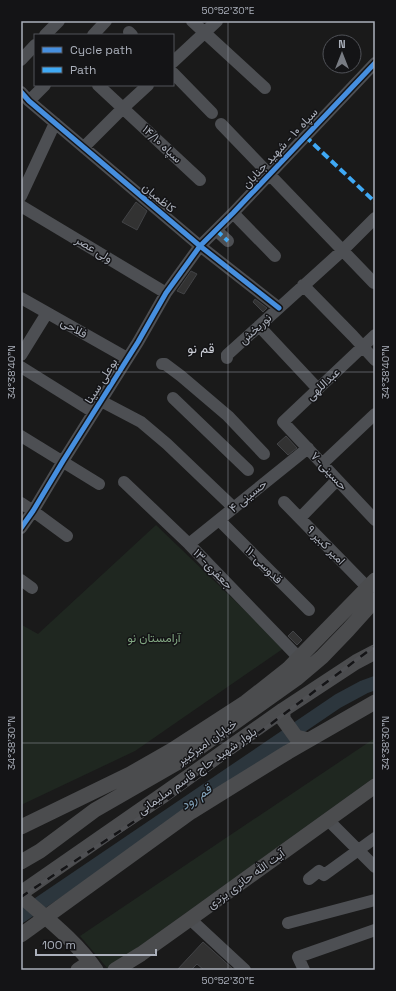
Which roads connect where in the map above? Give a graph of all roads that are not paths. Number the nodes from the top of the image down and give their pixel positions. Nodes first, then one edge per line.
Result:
1 (59, 21) edge
2 (106, 21) edge
3 (192, 21) edge
4 (217, 21) edge
5 (204, 33) junction
6 (46, 34) edge
7 (95, 34) edge
8 (34, 46) edge
9 (21, 60) edge
10 (174, 61) edge
11 (373, 69) edge
12 (174, 74) edge
13 (43, 86) edge
14 (99, 86) edge
15 (147, 86) edge
16 (265, 88) dead end
17 (25, 97) edge
18 (123, 108) junction
19 (212, 113) dead end
20 (55, 123) junction
21 (221, 124) dead end
22 (84, 147) junction
23 (269, 174) junction
24 (200, 180) dead end
25 (21, 196) edge
26 (21, 206) edge
27 (233, 213) junction
28 (375, 218) edge
29 (216, 230) junction
30 (228, 241) dead end
31 (200, 246) junction
32 (342, 250) junction
33 (275, 256) dead end
34 (374, 284) dead end
35 (303, 285) junction
36 (166, 293) junction
37 (21, 298) edge
38 (279, 308) junction
39 (47, 313) junction
40 (259, 326) junction
41 (375, 335) edge
42 (363, 347) junction
43 (21, 355) edge
44 (127, 358) junction
45 (227, 358) dead end
46 (375, 360) edge
47 (162, 364) dead end
48 (21, 367) edge
49 (318, 388) junction
50 (173, 398) dead end
51 (101, 401) junction
52 (93, 412) junction
53 (375, 414) edge
54 (283, 422) joint
55 (21, 436) edge
56 (308, 448) junction
57 (264, 454) dead end
58 (62, 461) junction
59 (322, 464) junction
60 (248, 470) dead end
61 (337, 480) junction
62 (124, 482) dead end
63 (99, 484) dead end
64 (284, 502) dead end
65 (21, 503) edge
66 (234, 508) junction
67 (33, 511) junction
68 (300, 518) junction
69 (219, 520) junction
70 (375, 520) edge
71 (21, 528) edge
72 (67, 536) dead end
73 (189, 544) junction
74 (21, 580) edge
75 (32, 588) dead end
76 (372, 589) edge
77 (309, 610) dead end
78 (375, 652) edge
79 (299, 658) junction
80 (375, 702) edge
81 (277, 718) junction
82 (295, 743) junction
83 (375, 786) edge
84 (328, 820) junction
85 (21, 828) edge
86 (375, 838) edge
87 (358, 850) junction
88 (21, 859) edge
89 (375, 867) edge
90 (309, 879) dead end
91 (21, 895) edge
92 (375, 900) edge
93 (21, 908) edge
94 (190, 919) junction
95 (288, 923) dead end
96 (375, 930) edge
97 (21, 935) edge
98 (65, 941) junction
99 (87, 969) edge
100 (115, 970) edge
101 (246, 970) edge
102 (304, 970) edge

1 - 6 street
2 - 7 street
3 - 5 street
4 - 5 street
5 - 10 street
5 - 16 street
8 - 9 street
11 - 23 street, سپاه ۱۰ - شهید جنابان
12 - 19 street
13 - 17 street
14 - 18 street, سپاه ۱۴/۱۰
15 - 18 street
17 - 20 street, کاظمیان
18 - 22 street
18 - 24 street, سپاه ۱۴/۱۰
20 - 22 street, کاظمیان
20 - 25 street
21 - 23 street
22 - 31 street, کاظمیان
23 - 27 street, سپاه ۱۰ - شهید جنابان
23 - 32 street
26 - 36 street, ولی عصر
27 - 29 street, سپاه ۱۰ - شهید جنابان
27 - 33 street
28 - 32 street, نوربخش
29 - 30 street
29 - 31 street, سپاه ۱۰ - شهید جنابان
31 - 36 street, بوعلی سینا
31 - 38 street, کاظمیان
32 - 34 street
32 - 35 street, نوربخش
35 - 38 street, نوربخش
35 - 42 street
36 - 44 street, بوعلی سینا
37 - 39 street, فلاحی
38 - 40 street, نوربخش
39 - 43 street
39 - 44 street, فلاحی
40 - 45 street, نوربخش
40 - 49 street
41 - 42 street, عبداللهی
42 - 46 street
42 - 49 street, عبداللهی
44 - 51 street, بوعلی سینا
47 - 57 street
48 - 52 street
49 - 54 street, عبداللهی
50 - 60 street
51 - 52 street, بوعلی سینا
51 - 66 street
52 - 58 street, بوعلی سینا
53 - 59 street
54 - 56 street, حسینی-۷
55 - 58 street
56 - 59 street, حسینی-۷
56 - 66 street, حسینی ۴
58 - 63 street
58 - 67 street, بوعلی سینا
59 - 61 street, حسینی-۷
61 - 68 street
61 - 70 street, حسینی-۷
62 - 73 street, جعفری-۱۳
64 - 68 street, امیر کبیر ۹
65 - 67 street
66 - 69 street, حسینی ۴
67 - 71 street, بوعلی سینا
67 - 72 street
68 - 76 street, امیر کبیر ۹
69 - 73 street, حسینی ۴
69 - 77 street, قدوسی-۱۱
73 - 79 street, جعفری-۱۳
74 - 75 street
76 - 79 main road, خیابان امیرکبیر
76 - 88 main road, خیابان امیرکبیر
78 - 81 main road, بلوار شهید حاج قاسم سلیمانی
79 - 85 main road, خیابان امیرکبیر
80 - 82 main road
81 - 82 main road
81 - 91 main road, بلوار شهید حاج قاسم سلیمانی
82 - 97 main road
83 - 84 main road, آیت الله‌ حائری‌ یزدی
84 - 87 street
84 - 94 main road, آیت الله‌ حائری‌ یزدی
86 - 87 street
87 - 89 street
87 - 90 street
91 - 98 main road
92 - 95 street
93 - 98 main road
94 - 100 main road, آیت الله‌ حائری‌ یزدی
94 - 101 street
96 - 102 street
98 - 99 main road

